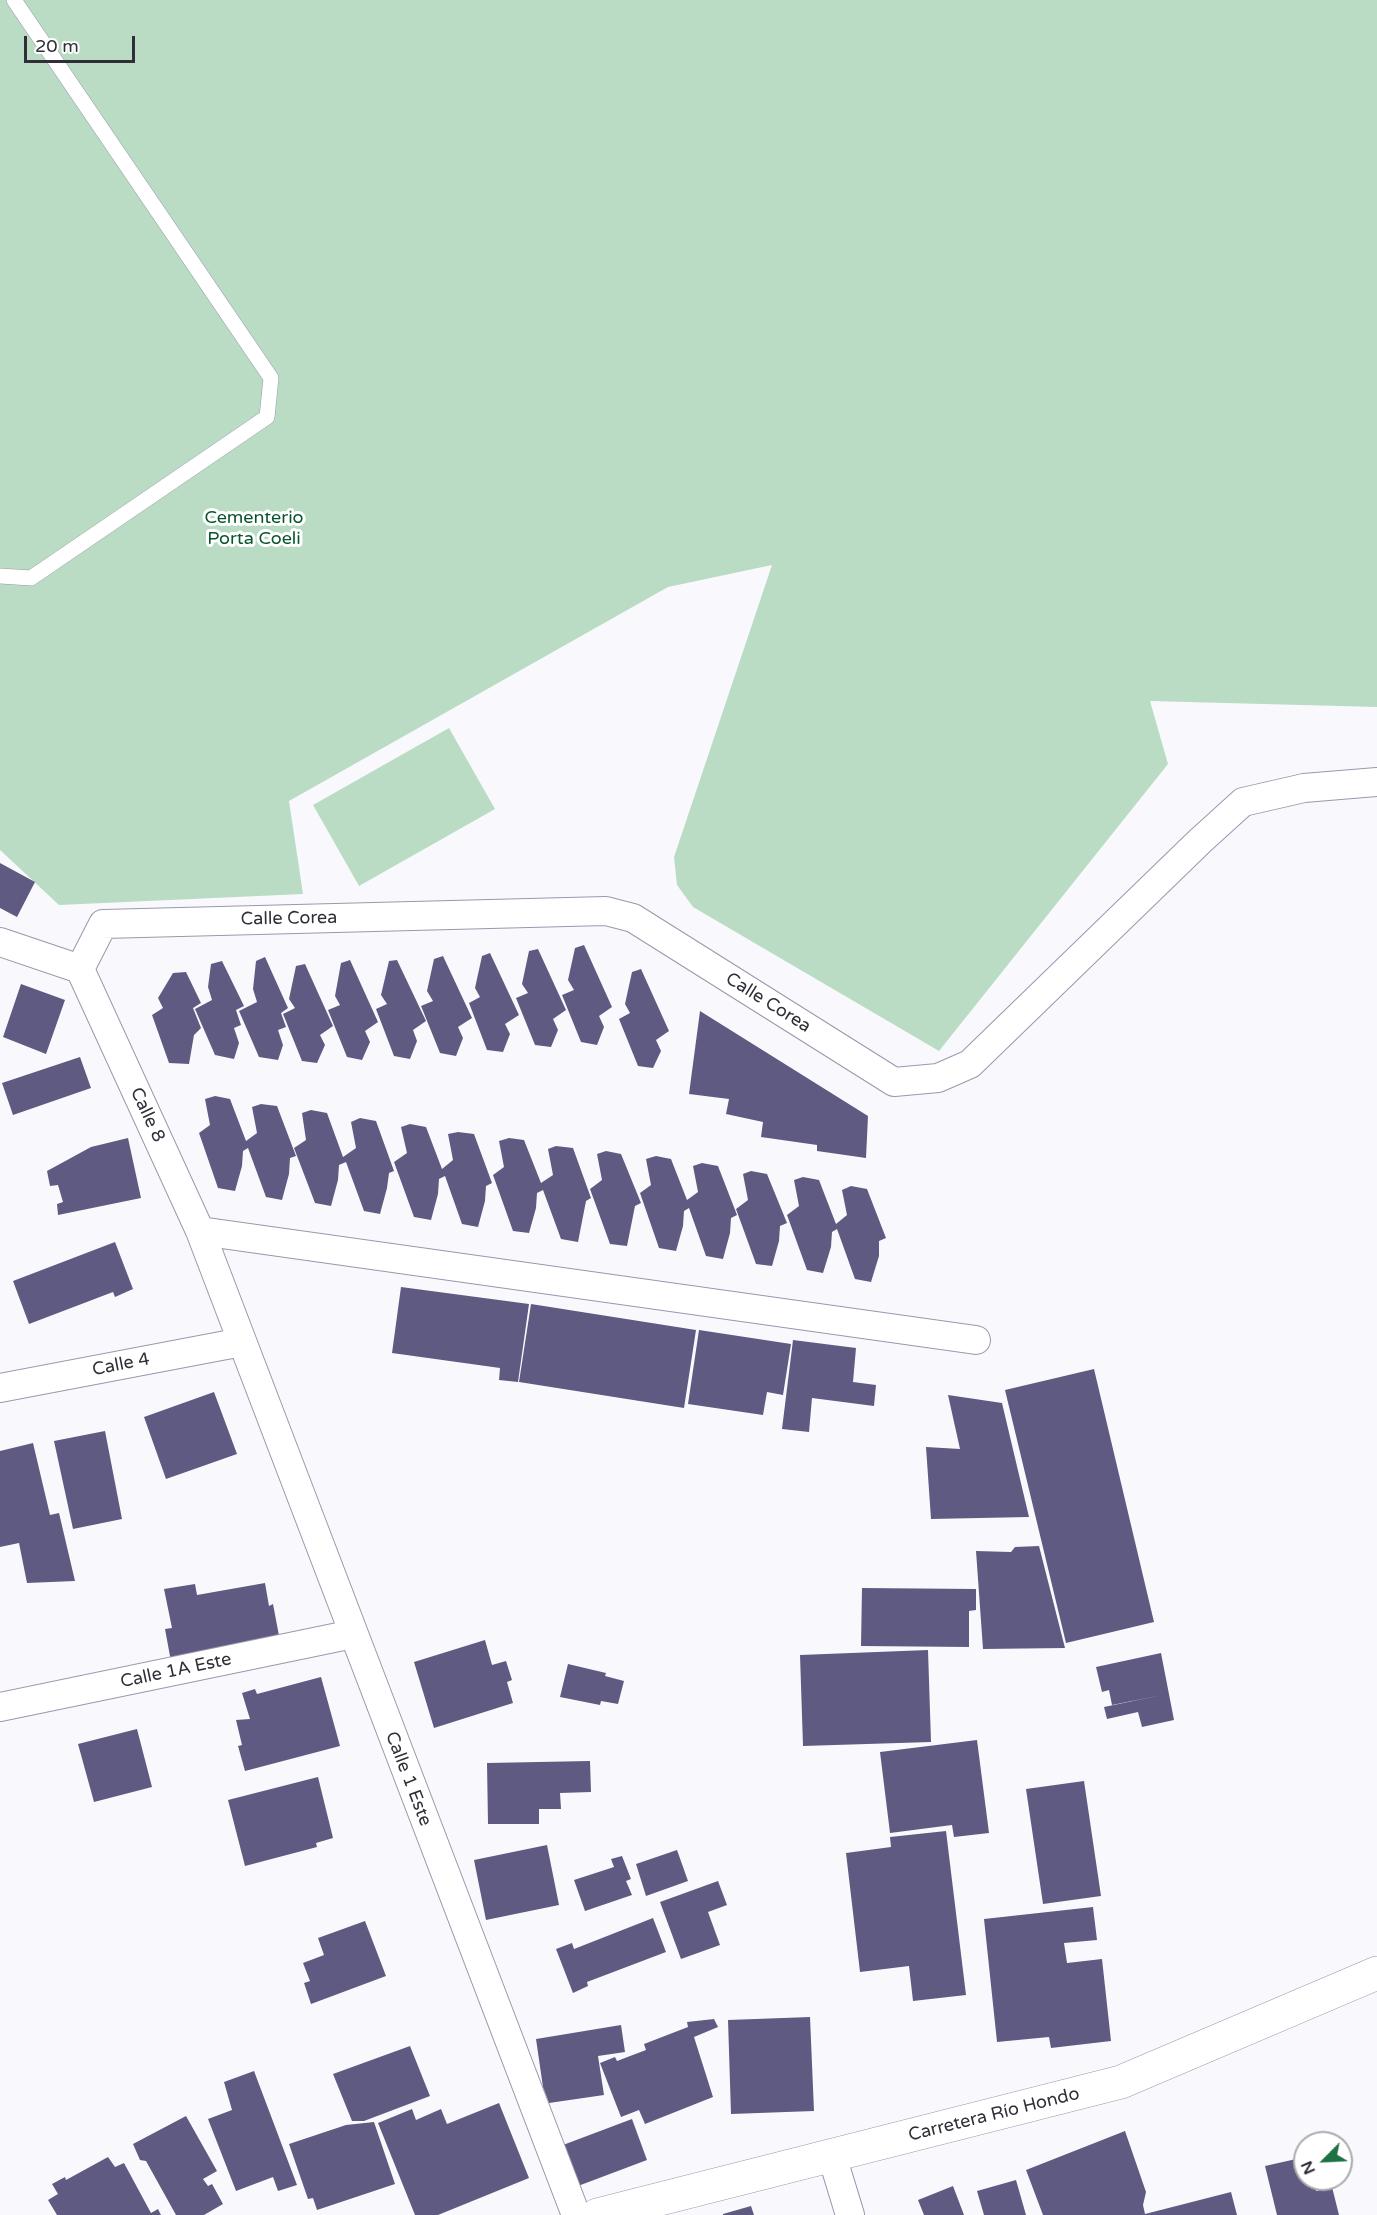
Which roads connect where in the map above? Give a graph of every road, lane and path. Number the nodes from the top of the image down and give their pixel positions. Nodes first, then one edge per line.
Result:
1 (14, 0) edge
2 (0, 576) edge
3 (1377, 782) edge
4 (0, 942) edge
5 (80, 969) junction
6 (200, 1231) junction
7 (976, 1340) dead end
8 (242, 1342) junction
9 (0, 1388) edge
10 (353, 1634) junction
11 (0, 1707) edge
12 (1377, 1973) edge
13 (832, 2156) junction
14 (576, 2215) edge
15 (597, 2215) edge
16 (850, 2215) edge

1 - 2 lane
3 - 5 street, Calle Corea
4 - 5 street
5 - 6 street, Calle 8
6 - 7 street
6 - 8 street, Calle 8
8 - 9 street, Calle 4
8 - 10 street, Calle 1 Este
10 - 11 street, Calle 1A Este
10 - 14 street, Calle 1 Este
12 - 13 street, Carretera Río Hondo
13 - 15 street, Carretera Río Hondo
13 - 16 street

